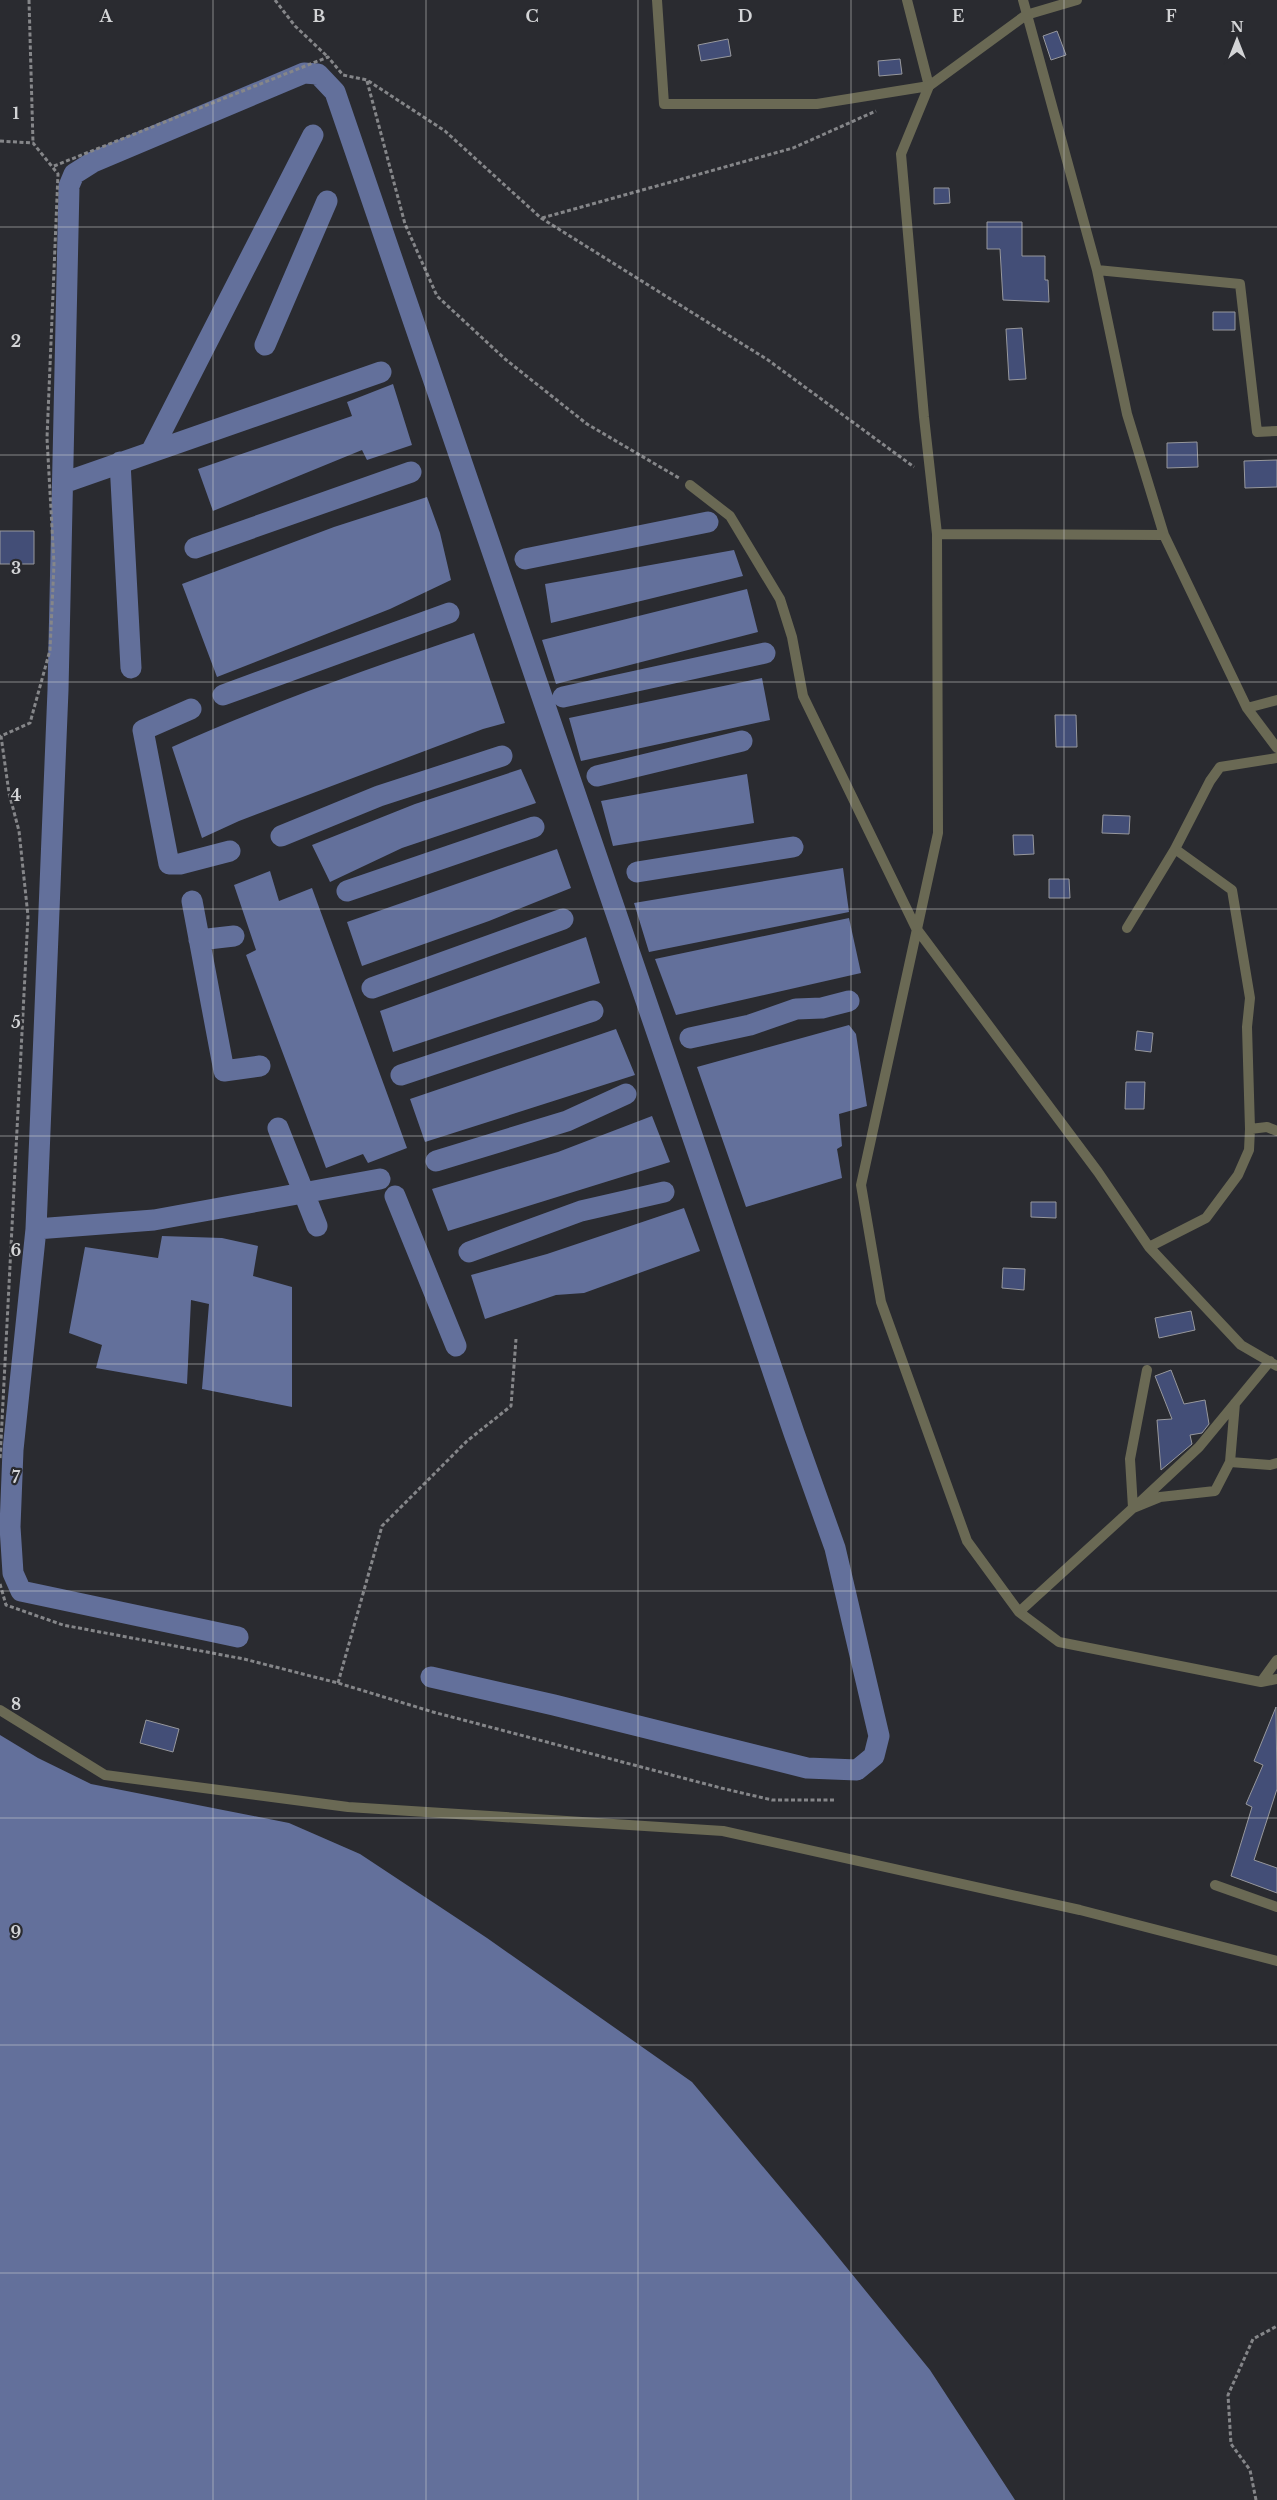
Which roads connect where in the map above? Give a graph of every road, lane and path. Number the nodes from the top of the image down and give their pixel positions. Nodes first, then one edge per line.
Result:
1 (29, 0) edge
2 (275, 0) edge
3 (657, 0) edge
4 (908, 0) edge
5 (1023, 0) edge
6 (1078, 0) edge
7 (1026, 15) junction
8 (328, 57) junction
9 (367, 80) junction
10 (929, 86) junction
11 (884, 107) dead end
12 (0, 141) edge
13 (33, 143) junction
14 (54, 166) junction
15 (541, 218) junction
16 (1097, 270) junction
17 (1277, 431) edge
18 (931, 478) junction
19 (690, 485) joint
20 (937, 534) junction
21 (1164, 535) junction
22 (1277, 700) edge
23 (1247, 708) junction
24 (1, 735) edge
25 (1277, 748) edge
26 (1277, 758) edge
27 (1175, 849) junction
28 (916, 928) junction
29 (1127, 928) dead end
30 (1250, 1129) junction
31 (1277, 1131) edge
32 (1149, 1248) junction
33 (516, 1339) dead end
34 (1273, 1363) edge
35 (1147, 1370) dead end
36 (1235, 1404) junction
37 (0, 1460) edge
38 (1230, 1462) junction
39 (1277, 1463) edge
40 (1133, 1508) junction
41 (0, 1584) edge
42 (1019, 1612) junction
43 (1277, 1660) edge
44 (1277, 1679) edge
45 (1260, 1682) junction
46 (338, 1683) junction
47 (0, 1710) edge
48 (835, 1800) dead end
49 (1215, 1884) dead end
50 (1277, 1907) edge
51 (1277, 1961) edge
52 (1277, 2326) edge
53 (1256, 2500) edge

1 - 13 path
2 - 8 path
3 - 10 street
4 - 10 street
5 - 7 street
6 - 7 street
7 - 10 street
7 - 16 street
8 - 9 path
8 - 14 path
9 - 15 path
9 - 19 path
10 - 18 street
11 - 15 path
12 - 13 path
13 - 14 path
14 - 24 path
15 - 18 path
16 - 17 street
16 - 21 street
18 - 20 street
19 - 28 street
20 - 21 street
20 - 28 street
21 - 23 street
22 - 23 street
23 - 25 street
24 - 37 path
26 - 27 street
27 - 29 street
27 - 30 street
28 - 32 street
28 - 42 street
30 - 31 street
30 - 32 street
32 - 34 street
33 - 46 path
34 - 36 street
35 - 40 street
36 - 38 street
36 - 40 street
38 - 39 street
38 - 40 street
40 - 42 street
41 - 46 path
42 - 45 street
43 - 45 street
44 - 45 street
46 - 48 path
47 - 51 street
49 - 50 street
52 - 53 path

